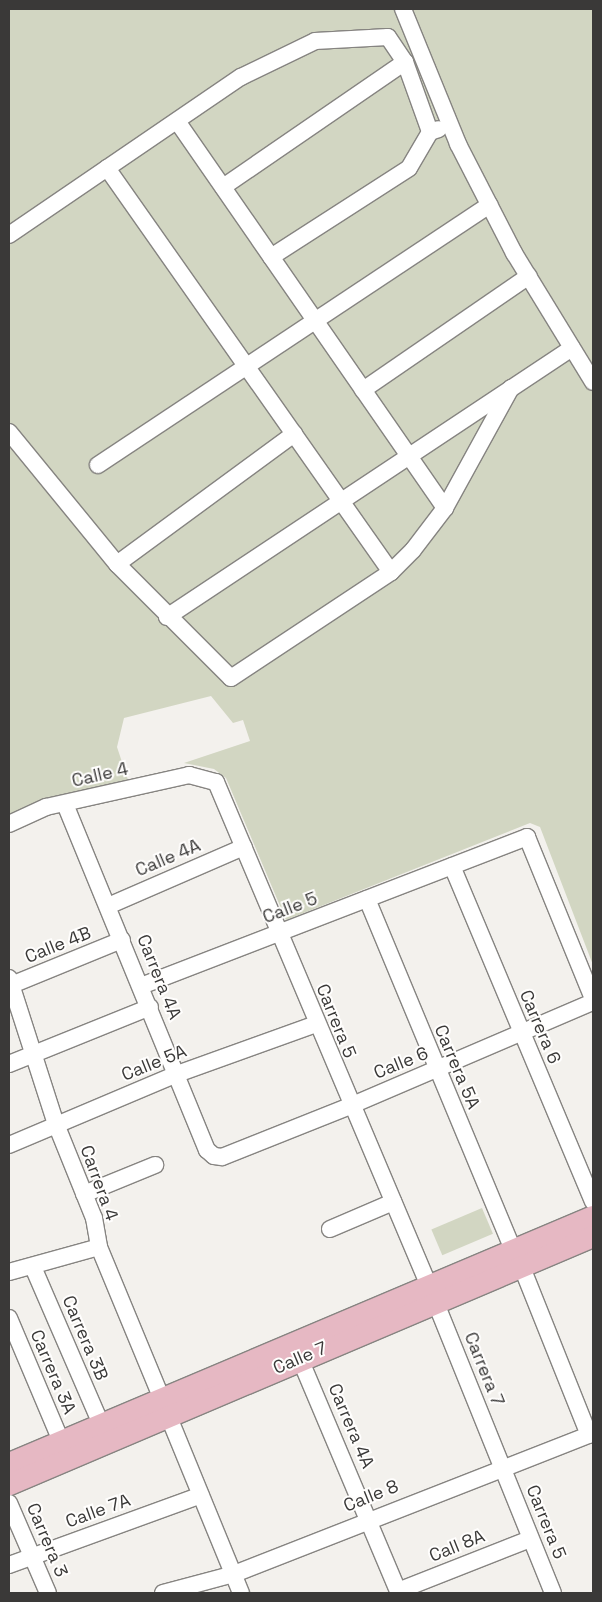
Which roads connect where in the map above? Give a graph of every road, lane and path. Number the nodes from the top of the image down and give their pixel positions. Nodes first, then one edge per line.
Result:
1 (403, 9) edge
2 (405, 62) junction
3 (177, 121) junction
4 (451, 125) junction
5 (430, 132) junction
6 (107, 168) junction
7 (223, 187) junction
8 (490, 205) junction
9 (9, 235) edge
10 (271, 257) junction
11 (529, 276) junction
12 (315, 320) junction
13 (572, 348) junction
14 (246, 366) junction
15 (593, 382) edge
16 (511, 388) junction
17 (363, 390) junction
18 (9, 432) edge
19 (294, 434) junction
20 (410, 455) junction
21 (98, 464) dead end
22 (342, 500) junction
23 (445, 508) junction
24 (117, 564) junction
25 (391, 572) junction
26 (167, 617) junction
27 (204, 775) joint
28 (65, 804) junction
29 (9, 824) edge
30 (244, 847) junction
31 (452, 866) junction
32 (367, 899) junction
33 (108, 906) junction
34 (280, 934) junction
35 (122, 940) junction
36 (10, 983) edge
37 (141, 986) junction
38 (593, 1001) edge
39 (150, 1007) junction
40 (316, 1024) junction
41 (522, 1035) junction
42 (33, 1053) junction
43 (9, 1064) edge
44 (435, 1071) junction
45 (177, 1074) junction
46 (350, 1106) junction
47 (56, 1124) junction
48 (9, 1145) edge
49 (222, 1157) joint
50 (155, 1165) dead end
51 (84, 1194) junction
52 (393, 1202) junction
53 (593, 1202) edge
54 (593, 1216) edge
55 (330, 1230) dead end
56 (593, 1236) edge
57 (99, 1247) junction
58 (517, 1257) junction
59 (33, 1267) junction
60 (9, 1272) edge
61 (432, 1293) junction
62 (9, 1318) edge
63 (300, 1359) junction
64 (165, 1407) junction
65 (101, 1424) junction
66 (591, 1434) edge
67 (61, 1441) junction
68 (9, 1463) edge
69 (502, 1466) junction
70 (9, 1484) edge
71 (201, 1495) junction
72 (9, 1503) edge
73 (369, 1518) junction
74 (530, 1539) junction
75 (32, 1556) junction
76 (9, 1565) edge
77 (234, 1574) junction
78 (398, 1592) edge
79 (48, 1593) edge
80 (163, 1593) edge
81 (241, 1593) edge
82 (553, 1593) edge

1 - 4 street
2 - 3 street
2 - 5 street
2 - 7 street
3 - 6 street
3 - 7 street
4 - 5 street
4 - 8 street
5 - 10 street
6 - 9 street
6 - 14 street
7 - 10 street
8 - 11 street
8 - 12 street
10 - 12 street
11 - 13 street
11 - 17 street
12 - 14 street
12 - 17 street
13 - 15 street
13 - 16 street
14 - 19 street
14 - 21 street
16 - 20 street
16 - 23 street
17 - 20 street
18 - 24 street
19 - 22 street
19 - 24 street
20 - 22 street
20 - 23 street
22 - 25 street
22 - 26 street
23 - 25 street
24 - 26 street
25 - 26 street
27 - 28 street, Calle 4
27 - 30 street, Carrera 5
28 - 29 street, Calle 4
28 - 33 street, Carrera 4A
30 - 33 street, Calle 4A
30 - 34 street, Carrera 5
31 - 32 street, Calle 5
31 - 38 street, Calle 5
31 - 41 street, Carrera 6
32 - 34 street, Calle 5
32 - 44 street, Carrera 5A
33 - 35 street, Carrera 4A
34 - 37 street, Calle 5
34 - 40 street, Carrera 5
35 - 36 street, Calle 4B
35 - 37 street, Carrera 4A
36 - 42 street, Carrera 4
37 - 39 street, Carrera 4A
38 - 41 street, Calle 6
39 - 42 street
39 - 45 street, Carrera 4A
40 - 45 street, Calle 5A
40 - 46 street, Carrera 5
41 - 44 street, Calle 6
41 - 53 street, Carrera 6
42 - 43 street
42 - 47 street, Carrera 4
44 - 46 street, Calle 6
44 - 58 street, Carrera 5A
45 - 47 street, Calle 5A
45 - 49 street, Carrera 4A
46 - 49 street, Calle 6
46 - 52 street, Carrera 5
47 - 48 street, Calle 5A
47 - 51 street, Carrera 4
50 - 51 street
51 - 57 street, Carrera 4
52 - 55 street
52 - 61 street, Carrera 5
54 - 58 main road, Calle 7
56 - 58 main road, Calle 7
57 - 59 street
57 - 64 street, Carrera 4
58 - 61 main road, Calle 7
58 - 66 street, Carrera 5A
59 - 60 street
59 - 65 street, Carrera 3B
61 - 63 main road, Calle 7
61 - 64 main road, Calle 7
61 - 69 street, Carrera 7
62 - 67 street, Carrera 3A
63 - 64 main road, Calle 7
63 - 73 street, Carrera 4A
64 - 65 main road, Calle 7
64 - 70 main road, Calle 7
64 - 71 street, Carrera 4
65 - 67 main road, Calle 7
66 - 69 street, Calle 8
67 - 68 main road, Calle 7
69 - 73 street, Calle 8
69 - 74 street, Carrera 5
71 - 75 street, Calle 7A
71 - 77 street, Carrera 4
72 - 75 street, Carrera 3
73 - 77 street, Calle 8
73 - 78 street, Carrera 4A
74 - 78 street, Call 8A
74 - 82 street, Carrera 5
75 - 76 street, Calle 7A
75 - 79 street, Carrera 3
77 - 80 street, Calle 8
77 - 81 street, Carrera 4

